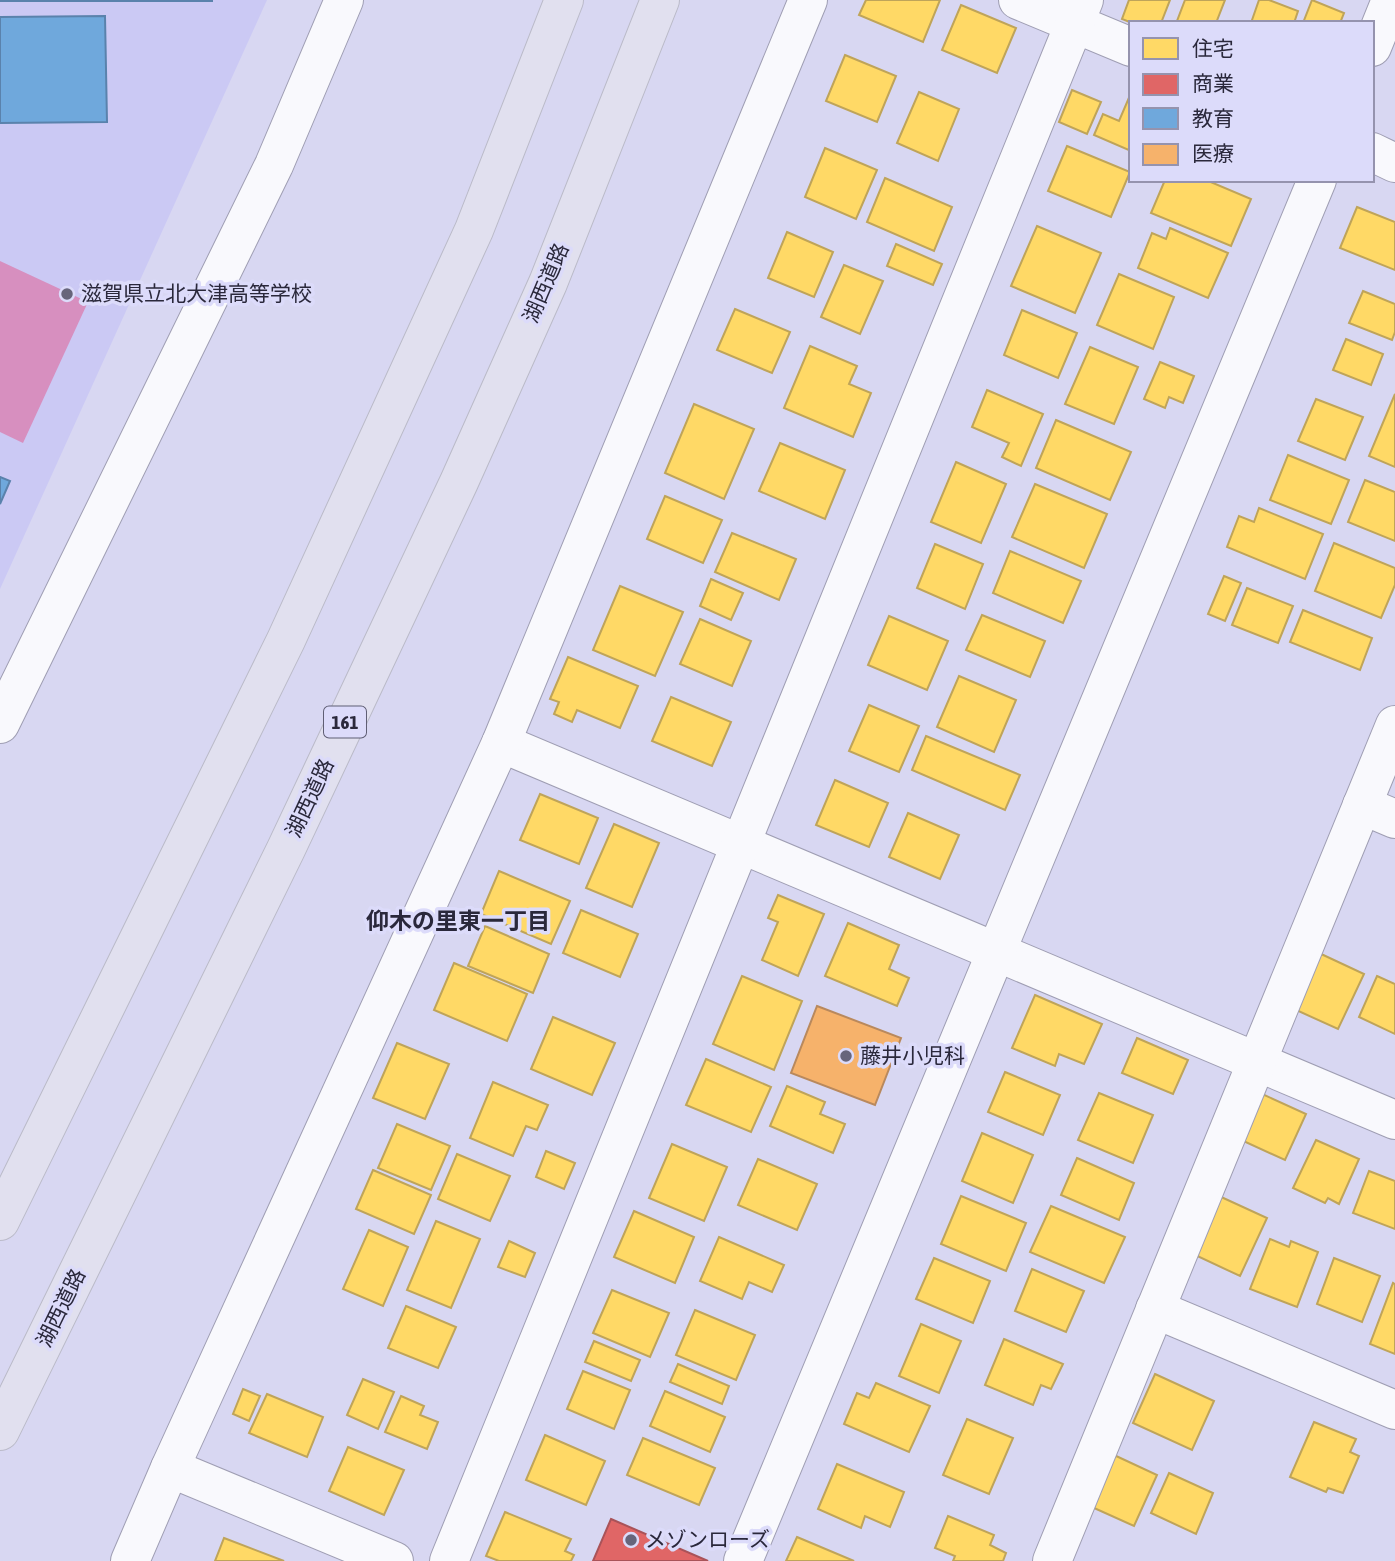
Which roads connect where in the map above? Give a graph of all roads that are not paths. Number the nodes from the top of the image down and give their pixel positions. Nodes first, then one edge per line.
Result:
1 (344, 0) edge
2 (564, 0) edge
3 (660, 0) edge
4 (808, 0) edge
5 (1018, 0) edge
6 (1391, 0) edge
7 (1079, 12) edge
8 (1374, 42) edge
9 (1129, 46) edge
10 (1374, 153) edge
11 (1395, 163) edge
12 (1316, 182) edge
13 (2, 716) edge
14 (1395, 725) edge
15 (501, 743) junction
16 (1378, 812) edge
17 (741, 844) junction
18 (996, 951) junction
19 (1257, 1061) junction
20 (1395, 1119) edge
21 (0, 1221) edge
22 (1155, 1309) junction
23 (1395, 1410) edge
24 (4, 1425) edge
25 (170, 1468) junction
26 (1060, 1558) edge
27 (130, 1561) edge
28 (394, 1561) edge
29 (449, 1561) edge
30 (743, 1561) edge

1 - 13 street
2 - 21 highway
3 - 24 highway, 湖西道路 / 161
4 - 15 street
5 - 7 street
6 - 8 street
7 - 9 street
7 - 17 street
10 - 11 street
12 - 18 street
14 - 16 street
15 - 17 street
15 - 25 street
16 - 19 street
17 - 18 street
17 - 29 street
18 - 19 street
18 - 30 street
19 - 20 street
19 - 22 street
22 - 23 street
22 - 26 street
25 - 27 street
25 - 28 street

